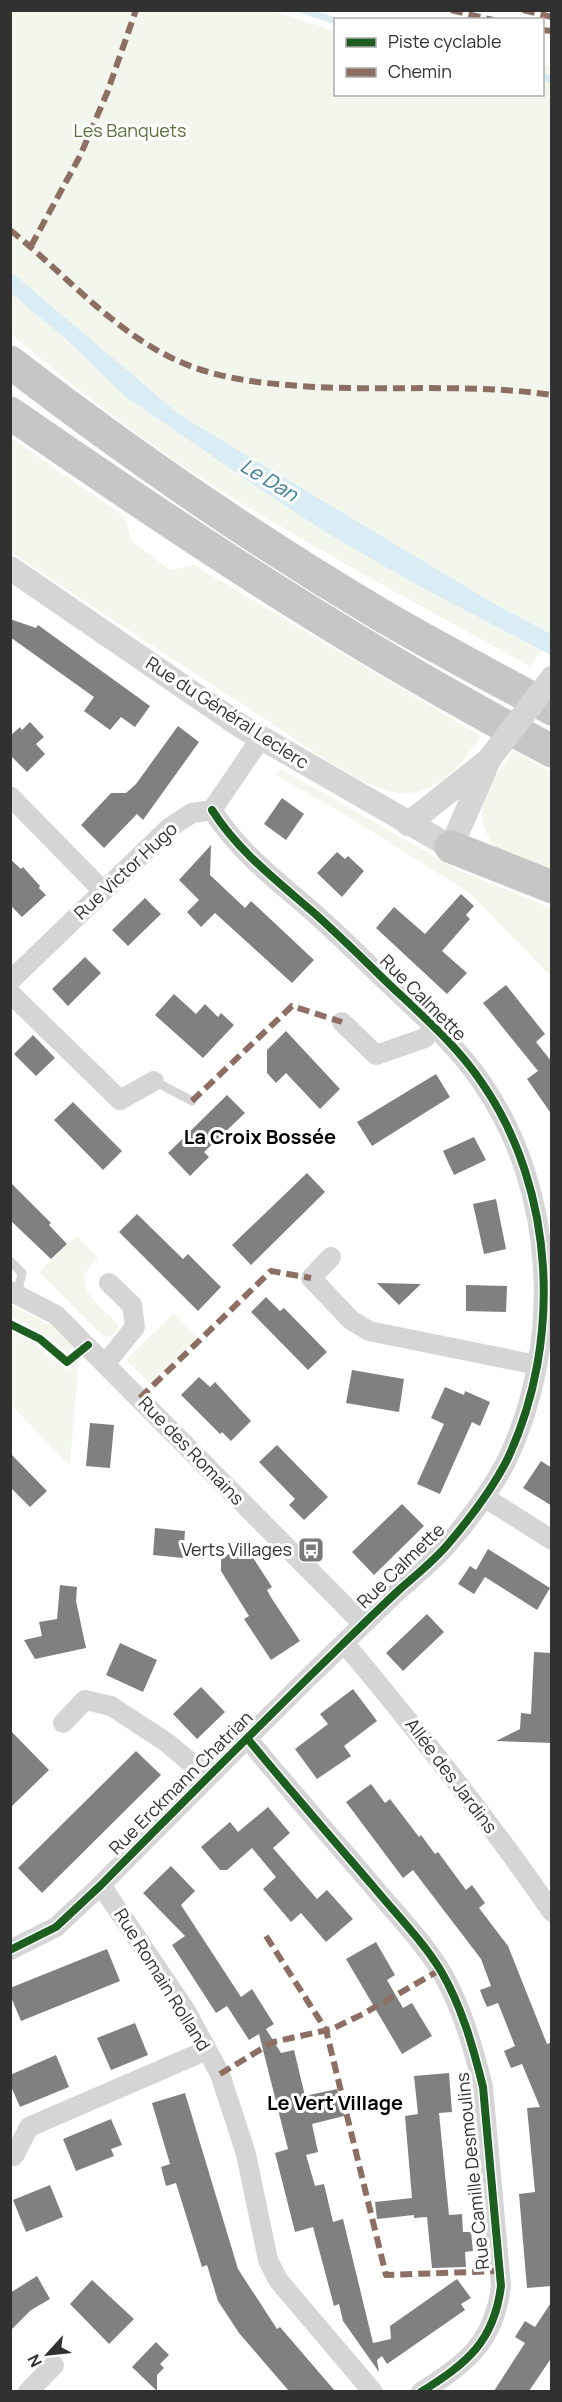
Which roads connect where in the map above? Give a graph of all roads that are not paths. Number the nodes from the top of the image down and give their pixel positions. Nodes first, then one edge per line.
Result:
1 (10, 362) edge
2 (10, 412) edge
3 (10, 568) edge
4 (552, 678) edge
5 (552, 709) edge
6 (261, 738) junction
7 (552, 751) edge
8 (490, 758) junction
9 (10, 796) edge
10 (212, 810) junction
11 (408, 824) junction
12 (451, 847) junction
13 (552, 887) edge
14 (103, 891) junction
15 (10, 981) edge
16 (10, 993) edge
17 (342, 1022) dead end
18 (434, 1026) junction
19 (154, 1081) joint
20 (192, 1101) dead end
21 (544, 1215) edge
22 (331, 1257) dead end
23 (10, 1261) edge
24 (109, 1283) dead end
25 (14, 1292) edge
26 (106, 1363) junction
27 (537, 1365) junction
28 (484, 1497) junction
29 (552, 1540) edge
30 (363, 1624) junction
31 (345, 1644) junction
32 (63, 1724) dead end
33 (247, 1738) junction
34 (208, 1777) junction
35 (101, 1885) junction
36 (552, 1912) edge
37 (10, 1950) edge
38 (207, 2050) junction
39 (14, 2156) dead end
40 (54, 2365) dead end
41 (28, 2391) edge
42 (373, 2391) edge
43 (421, 2391) edge

1 - 5 highway
2 - 7 highway
3 - 6 street, Rue du Général Leclerc
4 - 8 street, bridge
6 - 10 street
6 - 11 street, Rue du Général Leclerc
8 - 11 street
8 - 12 street
9 - 14 street
10 - 14 street, Rue Victor Hugo
10 - 18 street, Rue Calmette
11 - 12 street, Rue du Général Leclerc
12 - 13 highway
14 - 15 street, Rue Victor Hugo
16 - 19 street
17 - 18 street
18 - 21 street, Rue Calmette
19 - 20 lane
21 - 27 street, Rue Calmette
22 - 27 street
23 - 25 lane
24 - 26 street
25 - 26 street, Rue des Romains
26 - 30 street, Rue des Romains
27 - 28 street, Rue Calmette
28 - 29 street
28 - 30 street, Rue Calmette
30 - 31 street, Rue Erckmann Chatrian
31 - 33 street, Rue Erckmann Chatrian
31 - 36 street, Allée des Jardins
32 - 34 street
33 - 34 street, Rue Erckmann Chatrian
33 - 43 street, Rue Camille Desmoulins
34 - 35 street, Rue Erckmann Chatrian
35 - 37 street, Rue Erckmann Chatrian
35 - 38 street, Rue Romain Rolland
38 - 39 street
38 - 42 street, Rue Romain Rolland
40 - 41 street

